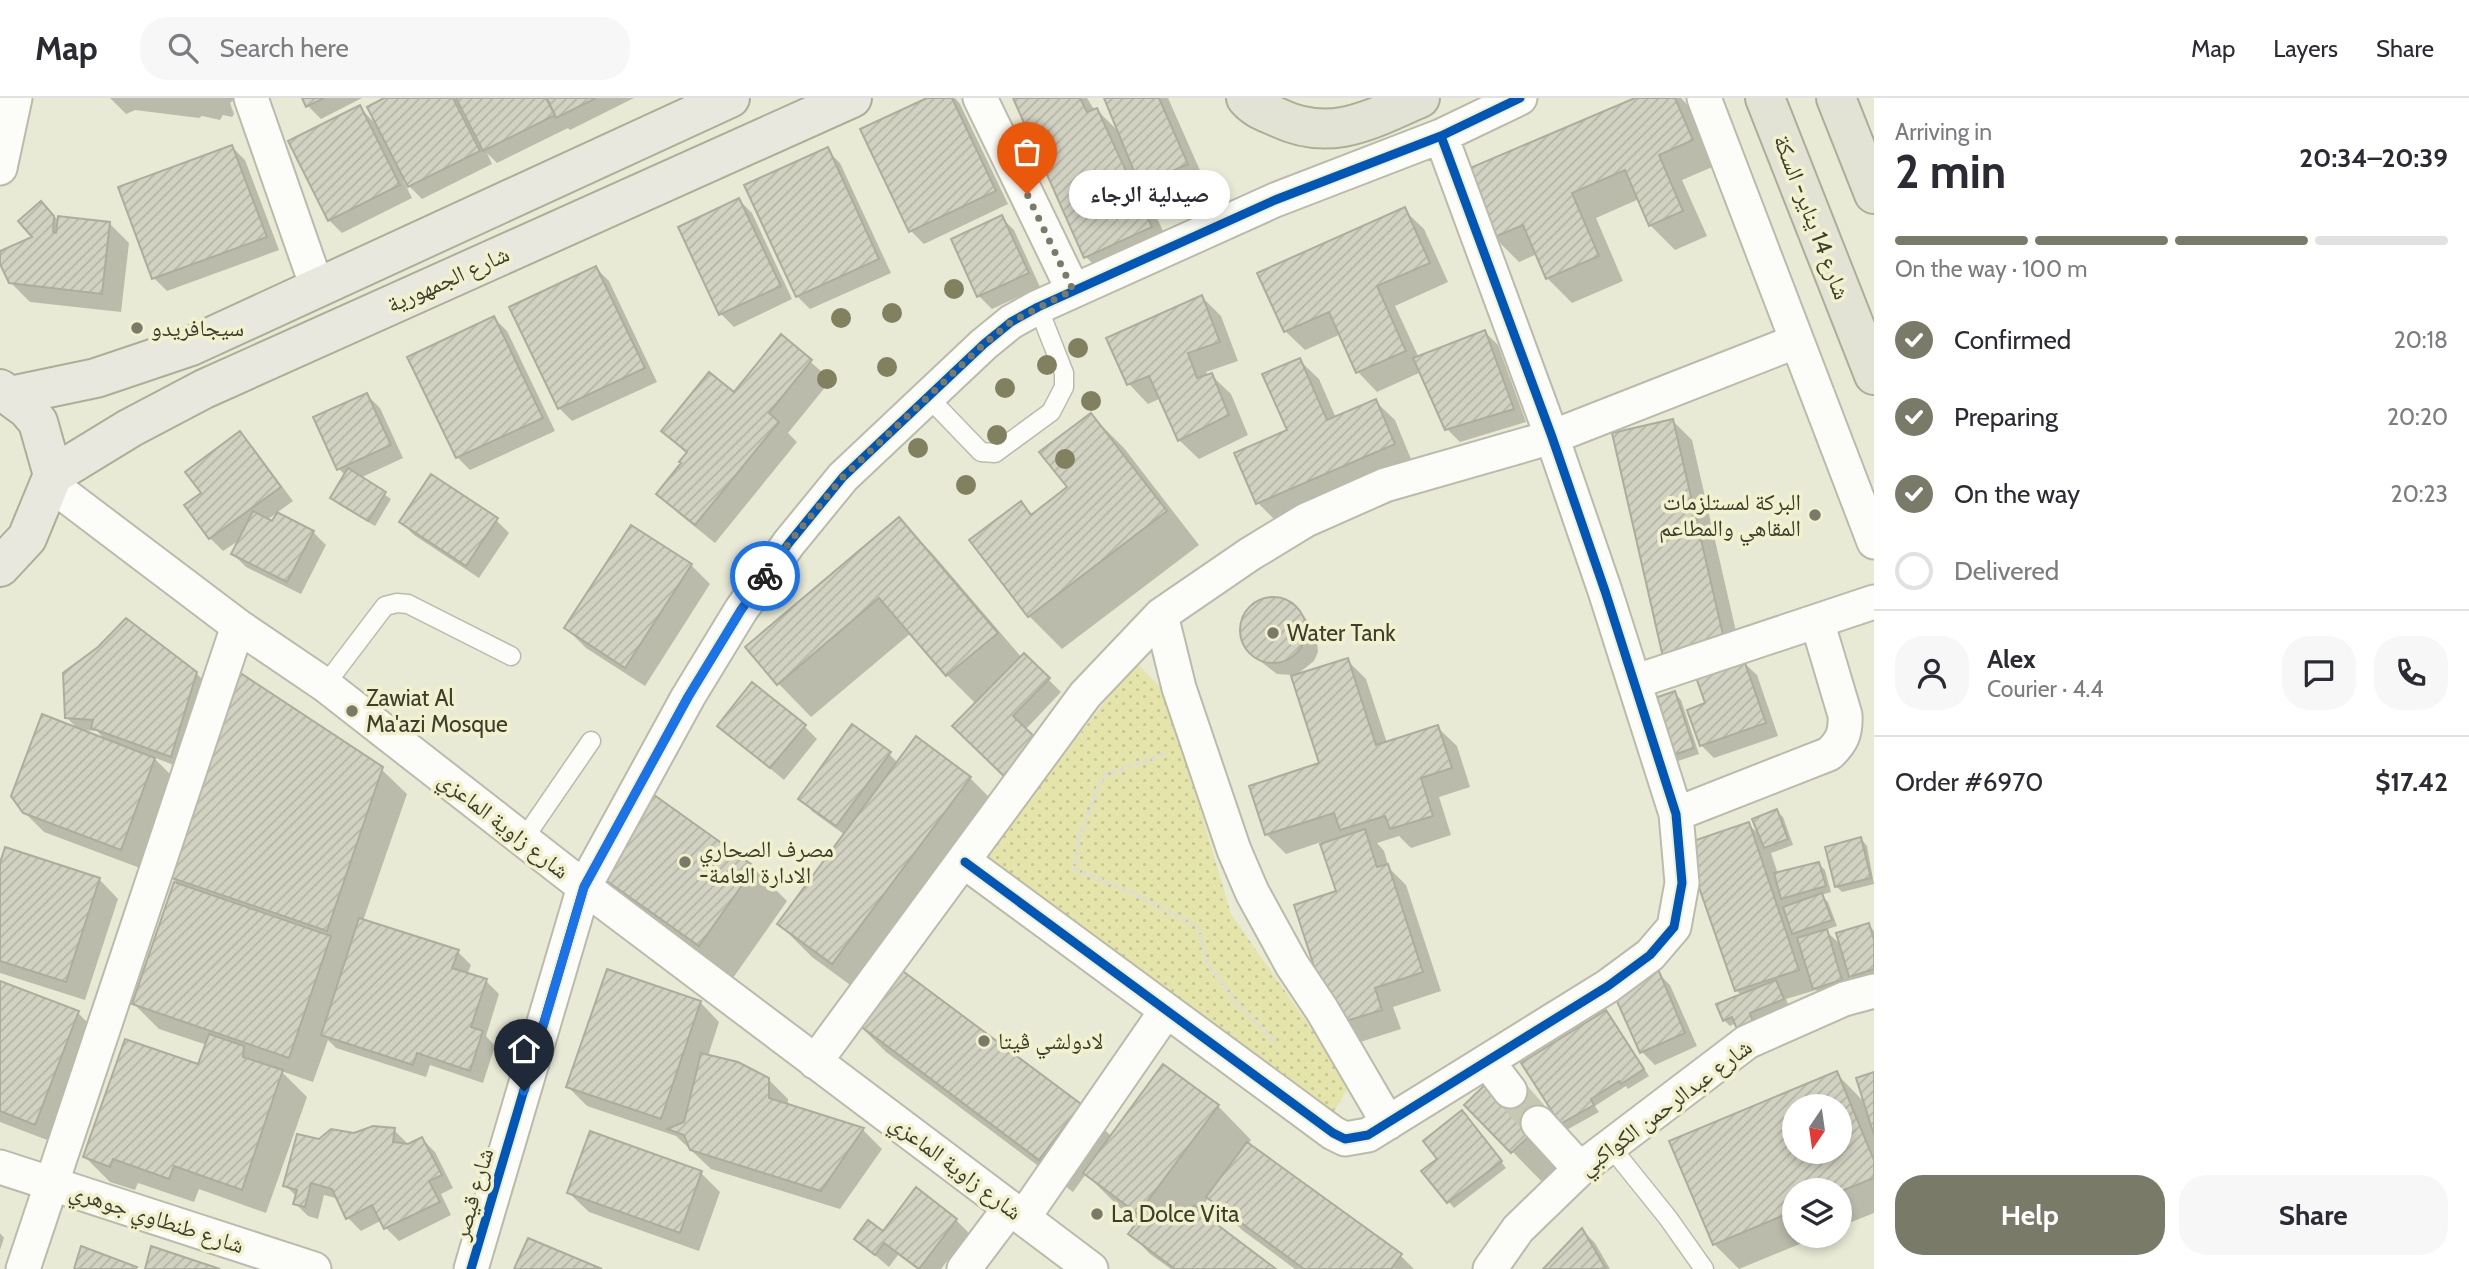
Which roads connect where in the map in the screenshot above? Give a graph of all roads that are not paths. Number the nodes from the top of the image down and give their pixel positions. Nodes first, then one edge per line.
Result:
1 (15, 98) edge
2 (251, 98) edge
3 (730, 98) edge
4 (852, 98) edge
5 (980, 98) edge
6 (1246, 98) edge
7 (1420, 98) edge
8 (1520, 98) edge
9 (1704, 98) edge
10 (1765, 98) edge
11 (1836, 98) edge
12 (1441, 135) junction
13 (0, 168) edge
14 (1874, 194) edge
15 (317, 287) junction
16 (1073, 290) junction
17 (1038, 307) junction
18 (1797, 341) junction
19 (1874, 375) edge
20 (5, 392) edge
21 (928, 397) junction
22 (1552, 437) junction
23 (51, 479) junction
24 (1874, 542) edge
25 (0, 567) edge
26 (1874, 601) edge
27 (1161, 615) junction
28 (1816, 621) junction
29 (239, 626) junction
30 (511, 656) dead end
31 (1634, 682) junction
32 (325, 685) junction
33 (591, 741) dead end
34 (1676, 814) junction
35 (523, 840) junction
36 (965, 862) junction
37 (584, 887) junction
38 (1874, 991) edge
39 (1166, 1011) junction
40 (1487, 1061) junction
41 (816, 1062) junction
42 (1510, 1091) tunnel mouth
43 (1388, 1123) junction
44 (1538, 1123) tunnel mouth
45 (1611, 1146) junction
46 (0, 1167) edge
47 (1580, 1169) junction
48 (51, 1184) junction
49 (1017, 1213) junction
50 (23, 1269) edge
51 (314, 1269) edge
52 (471, 1269) edge
53 (964, 1269) edge
54 (1091, 1269) edge
55 (1490, 1269) edge
56 (1704, 1269) edge

1 - 13 street
2 - 15 street
3 - 15 main road, شارع الجمهورية
4 - 23 main road, شارع الجمهورية
5 - 16 street
6 - 7 highway
8 - 12 street, شارع قيصر
9 - 18 street
10 - 19 highway, شارع 14 يناير- السكة
11 - 14 highway
12 - 16 street, شارع قيصر
12 - 22 street
15 - 20 main road, شارع الجمهورية
16 - 17 street, شارع قيصر
17 - 21 street, شارع قيصر
17 - 21 lane
18 - 22 street
18 - 24 street
20 - 23 main road
21 - 37 street, شارع قيصر
22 - 27 street
22 - 31 street
23 - 25 main road
23 - 29 street, شارع زاوية الماعزي
26 - 28 street
27 - 36 street
27 - 43 street
28 - 31 street
28 - 34 street
29 - 32 street, شارع زاوية الماعزي
29 - 48 street
30 - 32 lane
31 - 34 street
32 - 35 street, شارع زاوية الماعزي
33 - 35 lane
34 - 40 street
35 - 37 street, شارع زاوية الماعزي
36 - 39 street
36 - 41 street
37 - 41 street, شارع زاوية الماعزي
37 - 52 street, شارع قيصر
38 - 45 street, شارع عبدالرحمن الكواكبي
39 - 43 street
39 - 49 street
40 - 42 street
40 - 43 street
41 - 49 street, شارع زاوية الماعزي
44 - 47 street
45 - 47 street, شارع عبدالرحمن الكواكبي
45 - 56 lane
46 - 48 street, شارع طنطاوي جوهري
47 - 55 street, شارع عبدالرحمن الكواكبي
48 - 50 street
48 - 51 street, شارع طنطاوي جوهري
49 - 53 street
49 - 54 street, شارع زاوية الماعزي

